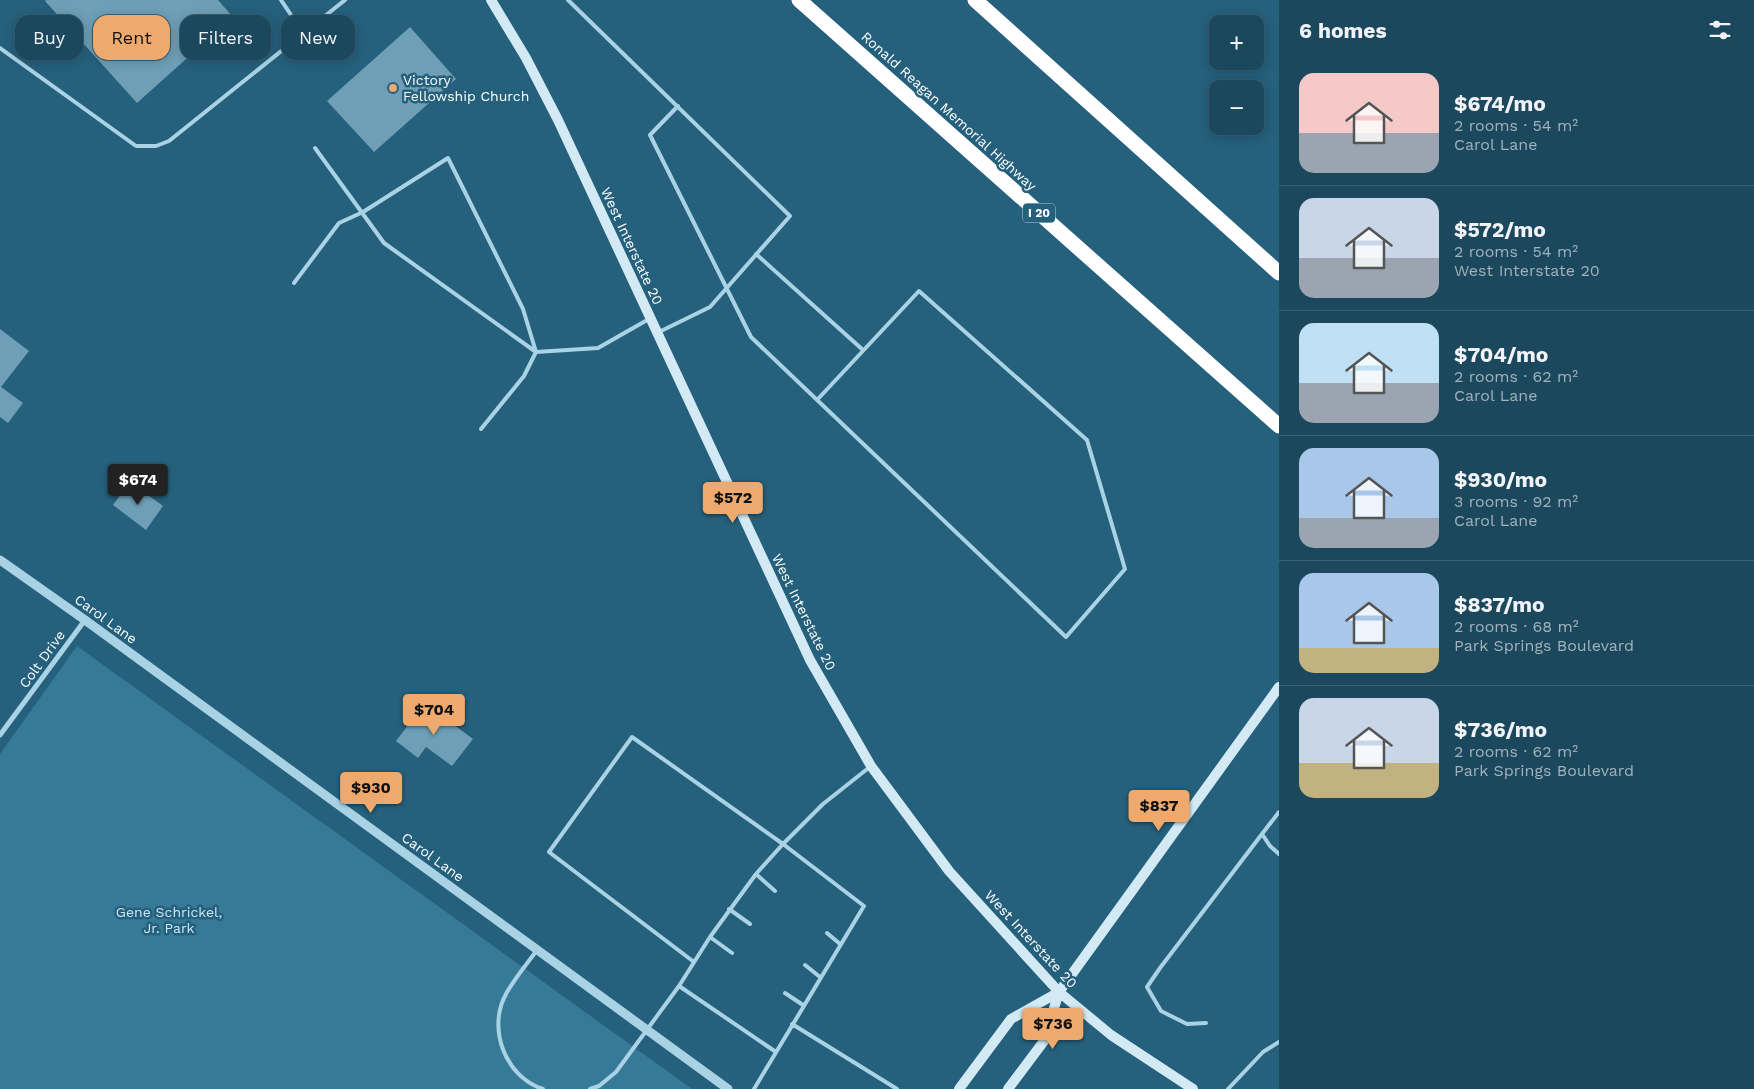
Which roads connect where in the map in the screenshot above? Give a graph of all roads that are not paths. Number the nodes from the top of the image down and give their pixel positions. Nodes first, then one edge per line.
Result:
1 (281, 0) edge
2 (345, 0) edge
3 (491, 0) edge
4 (568, 0) edge
5 (799, 0) edge
6 (975, 0) edge
7 (291, 15) edge
8 (326, 15) edge
9 (0, 48) edge
10 (281, 51) edge
11 (678, 106) junction
12 (315, 148) dead end
13 (362, 212) junction
14 (756, 254) junction
15 (1279, 273) edge
16 (294, 283) dead end
17 (727, 288) junction
18 (651, 318) junction
19 (658, 333) junction
20 (864, 350) junction
21 (536, 352) junction
22 (817, 400) junction
23 (1279, 426) edge
24 (481, 429) dead end
25 (0, 560) edge
26 (84, 620) junction
27 (1279, 686) edge
28 (0, 736) edge
29 (871, 766) junction
30 (1279, 812) edge
31 (1262, 834) junction
32 (783, 844) junction
33 (1279, 854) edge
34 (756, 874) junction
35 (775, 891) dead end
36 (730, 909) junction
37 (750, 924) dead end
38 (827, 933) dead end
39 (710, 937) junction
40 (840, 944) junction
41 (537, 950) junction
42 (732, 953) dead end
43 (694, 962) junction
44 (805, 965) dead end
45 (820, 977) junction
46 (679, 986) junction
47 (1059, 992) junction
48 (784, 993) dead end
49 (803, 1005) junction
50 (1206, 1022) dead end
51 (792, 1024) junction
52 (647, 1029) junction
53 (1279, 1042) edge
54 (776, 1052) junction
55 (543, 1089) edge
56 (590, 1089) edge
57 (728, 1089) edge
58 (754, 1089) edge
59 (897, 1089) edge
60 (959, 1089) edge
61 (1008, 1089) edge
62 (1193, 1089) edge
63 (1228, 1089) edge

1 - 7 lane
2 - 8 lane
3 - 18 main road, West Interstate 20
4 - 11 lane
5 - 23 highway, Ronald Reagan Memorial Highway / I 20
6 - 15 highway
9 - 10 lane
11 - 14 lane
11 - 17 lane
12 - 13 lane
13 - 16 lane
13 - 21 lane
13 - 21 lane
14 - 17 lane
14 - 20 lane
17 - 19 lane
17 - 22 lane
18 - 19 main road, West Interstate 20
18 - 21 lane
19 - 29 main road, West Interstate 20
20 - 22 lane
20 - 22 lane
21 - 24 lane
25 - 26 street, Carol Lane
26 - 28 street, Colt Drive
26 - 41 street, Carol Lane
27 - 47 main road
29 - 32 lane
29 - 47 main road, West Interstate 20
30 - 31 lane
31 - 33 lane
31 - 50 lane
32 - 34 lane
32 - 40 lane
32 - 43 lane
34 - 35 lane
34 - 36 lane
36 - 37 lane
36 - 39 lane
38 - 40 lane
39 - 42 lane
39 - 43 lane
40 - 45 lane
41 - 52 street, Carol Lane
41 - 55 lane
43 - 46 lane
44 - 45 lane
45 - 49 lane
46 - 52 lane
46 - 54 lane
47 - 60 main road
47 - 61 main road
47 - 62 main road, West Interstate 20
48 - 49 lane
49 - 51 lane
51 - 54 lane
51 - 59 lane
52 - 56 lane
52 - 57 street, Carol Lane
53 - 63 lane
54 - 58 lane

